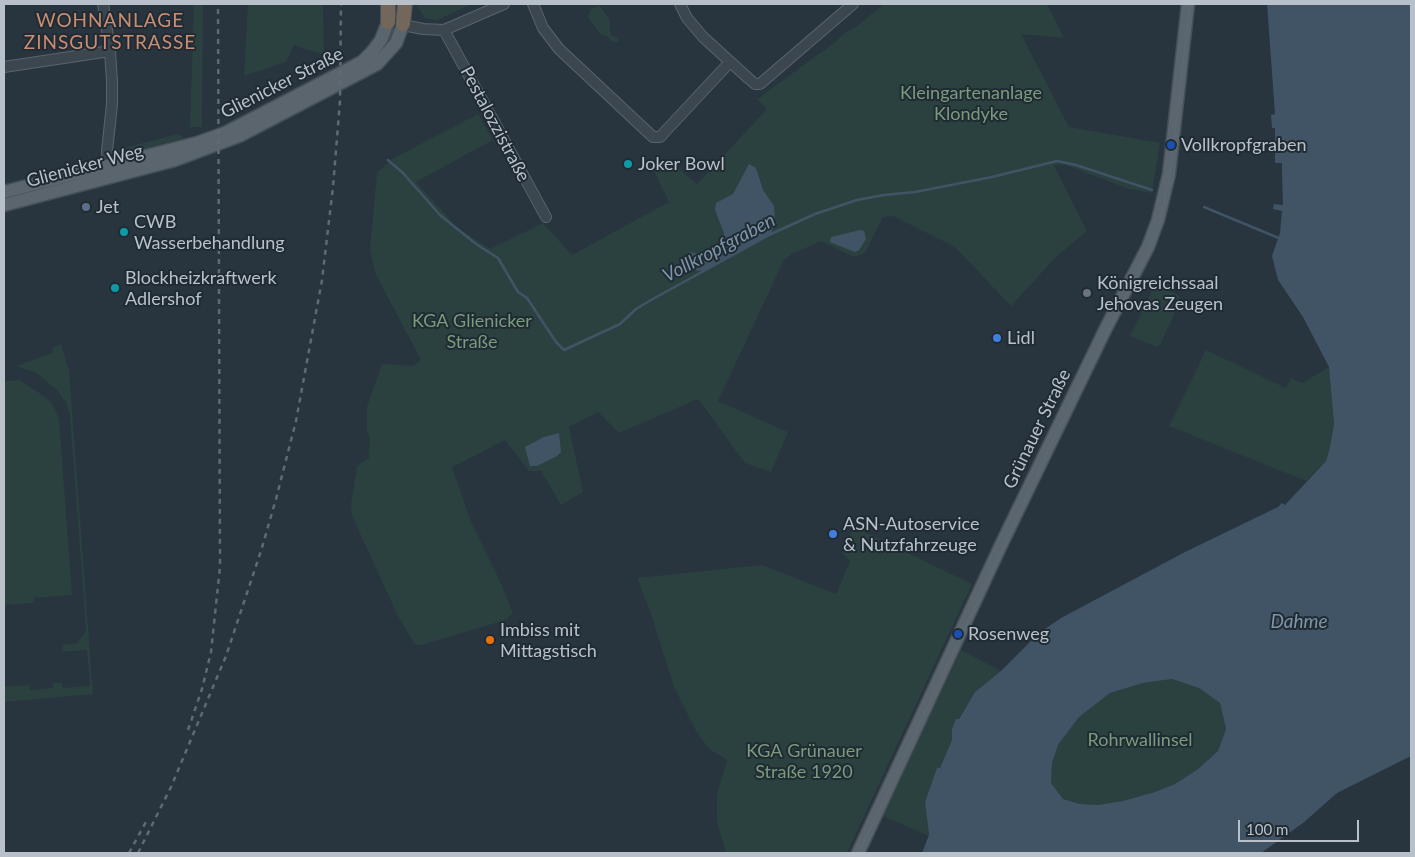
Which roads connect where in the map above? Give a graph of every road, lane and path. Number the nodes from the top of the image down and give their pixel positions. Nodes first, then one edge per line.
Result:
1 (103, 4) edge
2 (388, 4) edge
3 (405, 4) edge
4 (504, 4) edge
5 (532, 4) edge
6 (680, 4) edge
7 (853, 4) edge
8 (1188, 4) edge
9 (388, 22) junction
10 (403, 24) junction
11 (444, 30) junction
12 (110, 51) junction
13 (730, 62) junction
14 (4, 67) edge
15 (158, 153) joint
16 (175, 160) joint
17 (108, 166) junction
18 (4, 192) edge
19 (4, 205) edge
20 (546, 217) dead end
21 (858, 853) edge

1 - 12 street
2 - 9 highway
3 - 10 highway
4 - 11 street
5 - 13 street
6 - 13 street
7 - 13 street
8 - 21 main road, Grünauer Straße
9 - 10 street
9 - 15 main road, Glienicker Straße
10 - 11 street
10 - 16 main road, Glienicker Straße
11 - 20 street, Pestalozzistraße
12 - 14 street
12 - 17 street
15 - 17 main road, Glienicker Weg
16 - 19 main road, Glienicker Weg
17 - 18 main road, Glienicker Weg

